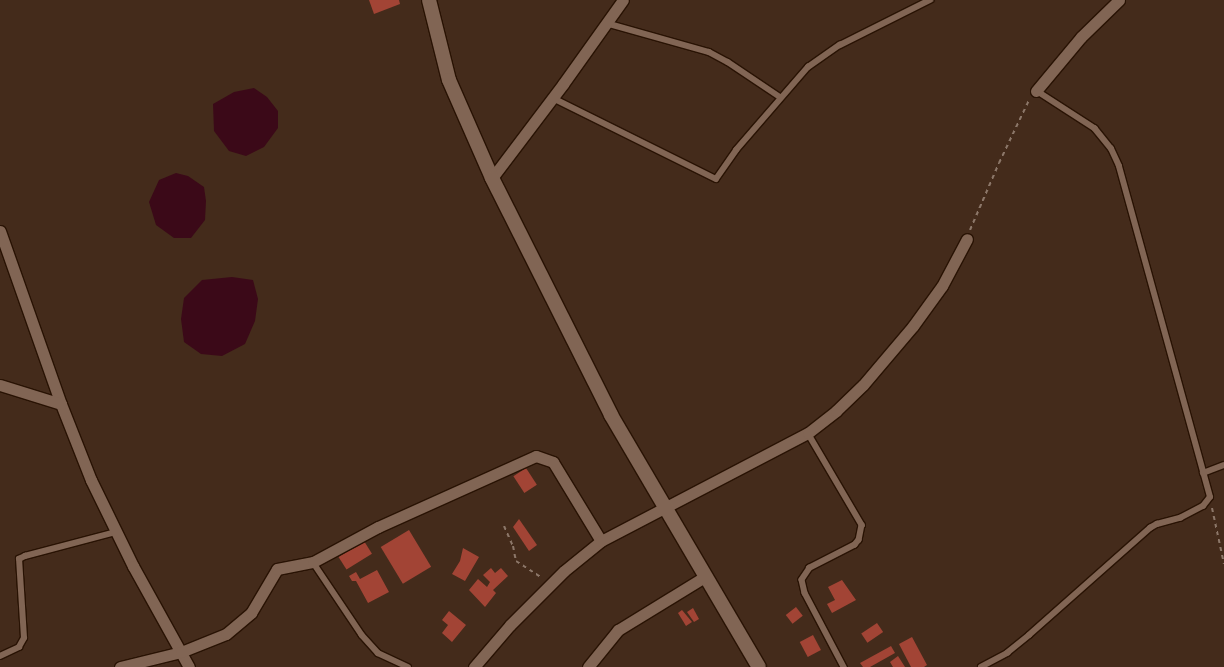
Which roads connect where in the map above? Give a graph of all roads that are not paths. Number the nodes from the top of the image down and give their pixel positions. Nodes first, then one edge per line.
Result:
1 (428, 0) edge
2 (623, 0) edge
3 (930, 0) edge
4 (1118, 0) edge
5 (606, 23) junction
6 (1036, 91) joint
7 (780, 97) junction
8 (553, 98) junction
9 (492, 178) junction
10 (0, 231) edge
11 (966, 239) road end
12 (0, 385) edge
13 (60, 404) junction
14 (808, 432) junction
15 (1224, 465) edge
16 (1203, 473) junction
17 (665, 506) junction
18 (116, 532) junction
19 (601, 541) junction
20 (313, 562) junction
21 (706, 576) junction
22 (181, 652) junction
23 (0, 656) edge
24 (120, 667) edge
25 (189, 667) edge
26 (408, 667) edge
27 (474, 667) edge
28 (588, 667) edge
29 (759, 667) edge
30 (844, 667) edge
31 (981, 667) edge

1 - 9 main road
2 - 5 street
3 - 7 lane
4 - 6 street
5 - 7 lane
5 - 8 street
6 - 16 lane
7 - 8 lane
8 - 9 street
9 - 17 main road
10 - 13 street
11 - 14 street
12 - 13 street
13 - 18 street
14 - 17 street
14 - 30 lane
15 - 16 lane
16 - 31 lane
17 - 19 street
17 - 21 main road
18 - 22 street
18 - 23 lane
19 - 20 street
19 - 27 street
20 - 22 street
20 - 26 lane
21 - 28 street
21 - 29 main road
22 - 24 street
22 - 25 street

